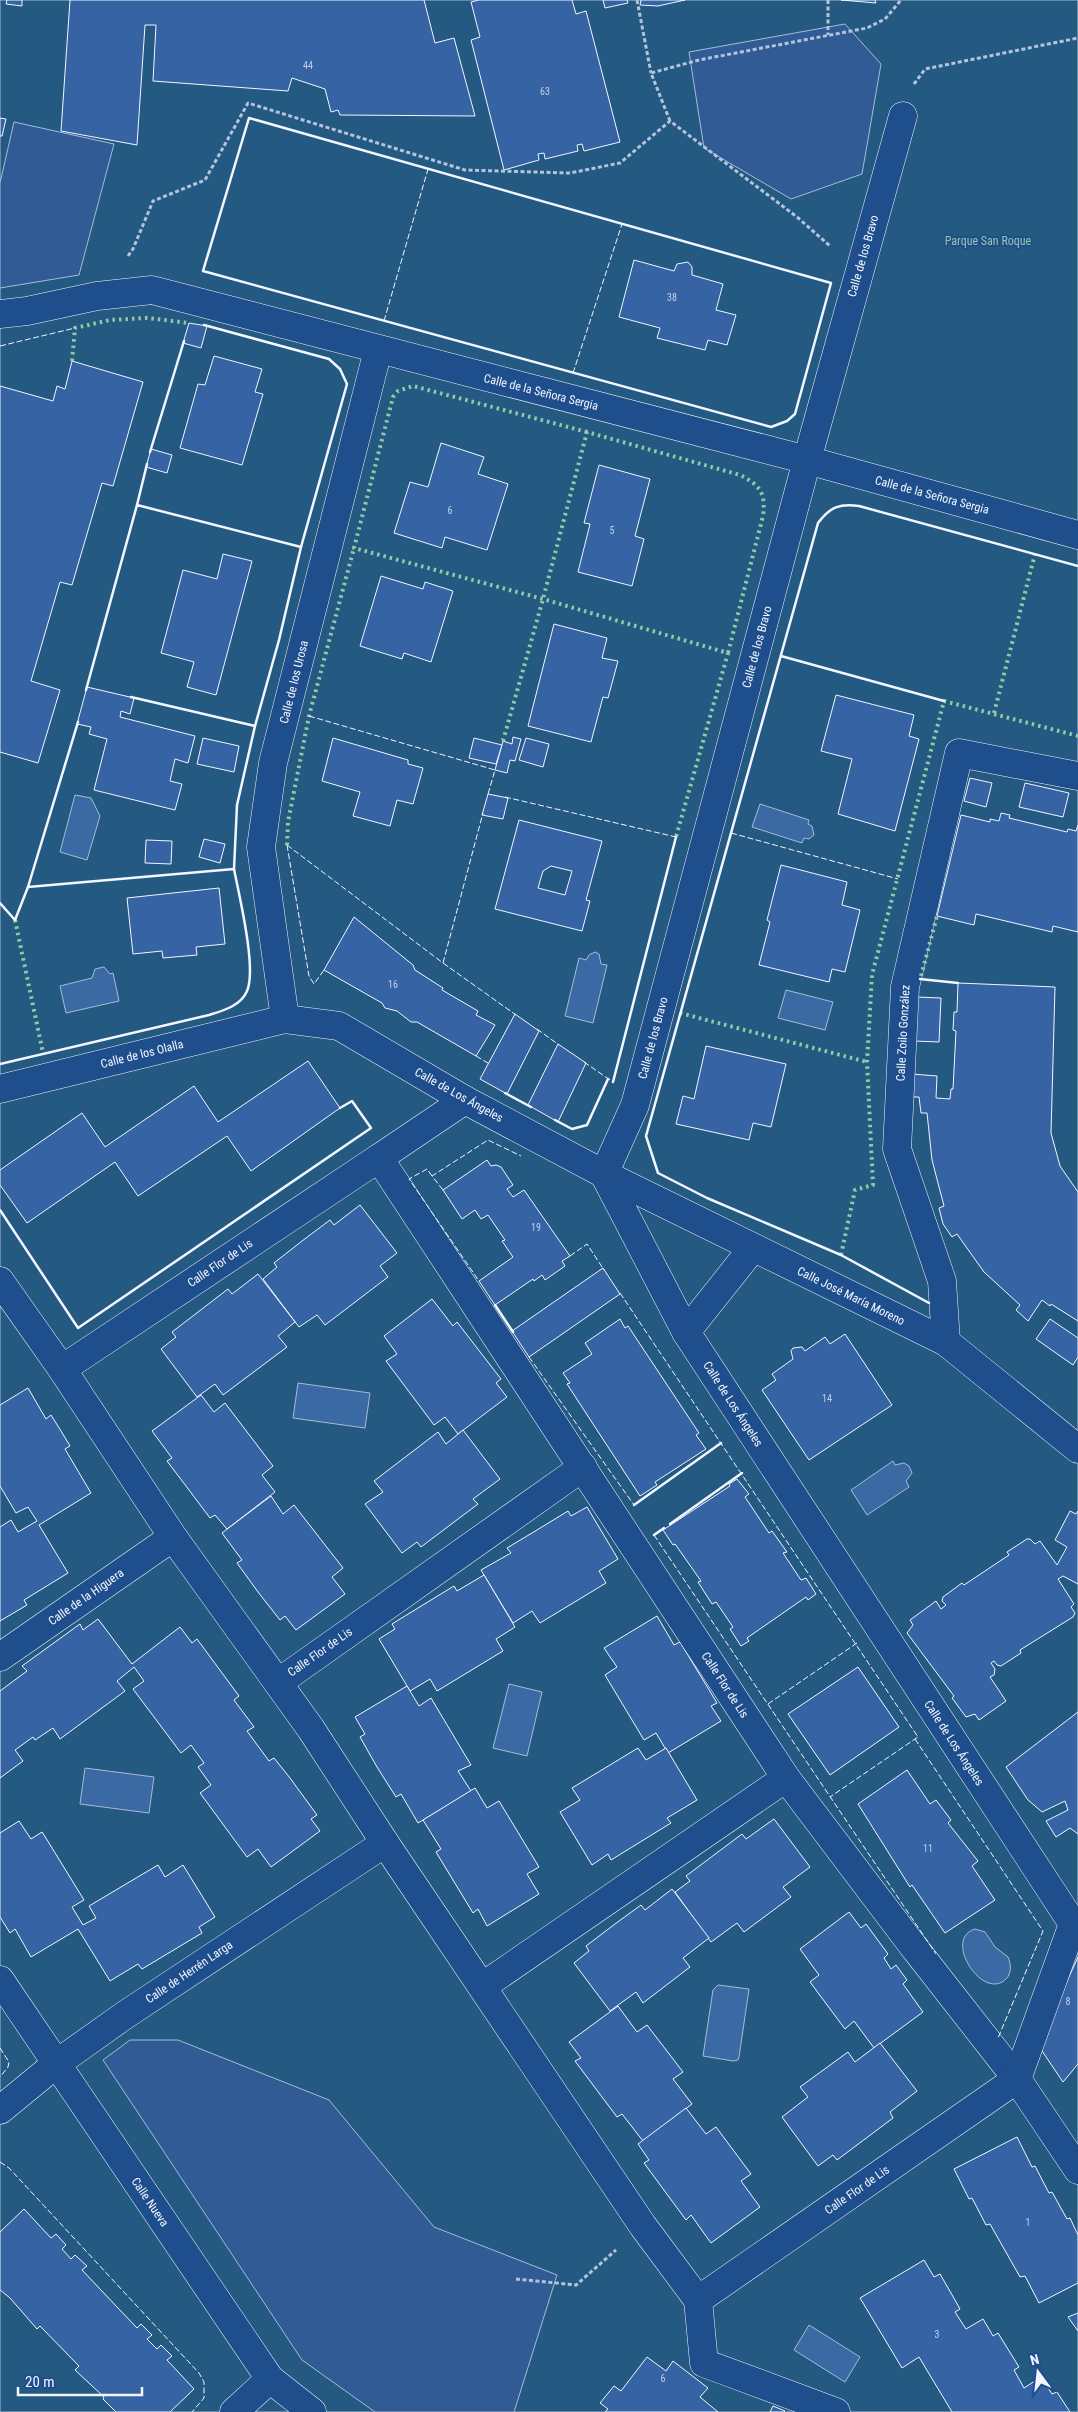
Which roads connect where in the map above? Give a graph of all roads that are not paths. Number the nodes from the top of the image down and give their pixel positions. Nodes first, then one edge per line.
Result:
1 (903, 116) road end
2 (0, 314) edge
3 (378, 350) junction
4 (807, 460) junction
5 (1078, 535) edge
6 (1078, 776) edge
7 (284, 1019) junction
8 (0, 1089) edge
9 (465, 1100) junction
10 (379, 1158) junction
11 (604, 1174) junction
12 (752, 1248) junction
13 (0, 1281) edge
14 (686, 1332) junction
15 (946, 1342) junction
16 (62, 1369) junction
17 (1078, 1448) edge
18 (583, 1467) junction
19 (173, 1537) junction
20 (0, 1657) edge
21 (278, 1682) junction
22 (786, 1778) junction
23 (385, 1843) junction
24 (0, 1980) edge
25 (483, 1986) junction
26 (56, 2064) junction
27 (1016, 2079) junction
28 (0, 2110) edge
29 (1078, 2170) edge
30 (698, 2300) junction
31 (270, 2379) junction
32 (234, 2412) edge
33 (312, 2412) edge
34 (836, 2412) edge

1 - 4 street, Calle de los Bravo
2 - 3 street, Calle de la Señora Sergia
3 - 4 street, Calle de la Señora Sergia
3 - 7 street, Calle de los Urosa
4 - 5 street, Calle de la Señora Sergia
4 - 11 street, Calle de los Bravo
6 - 15 street, Calle Zoilo González
7 - 8 street, Calle de los Olalla
7 - 9 street, Calle de Los Ángeles
9 - 10 street, Calle Flor de Lis
9 - 11 street, Calle de Los Ángeles
10 - 16 street, Calle Flor de Lis
10 - 18 street, Calle Flor de Lis
11 - 12 street, Calle José María Moreno
11 - 14 street, Calle de Los Ángeles
12 - 14 street
12 - 15 street, Calle José María Moreno
13 - 16 street, Calle Flor de Lis
14 - 27 street, Calle de Los Ángeles
15 - 17 street, Calle José María Moreno
16 - 19 street, Calle Flor de Lis
18 - 21 street, Calle Flor de Lis
18 - 22 street, Calle Flor de Lis
19 - 20 street, Calle de la Higuera
19 - 21 street, Calle Flor de Lis
21 - 23 street, Calle Flor de Lis
22 - 25 street
22 - 27 street, Calle Flor de Lis
23 - 25 street, Calle Flor de Lis
23 - 26 street, Calle de Herrén Larga
24 - 26 street, Calle Nueva
25 - 30 street, Calle Flor de Lis
26 - 28 street, Calle de Herrén Larga
26 - 31 street, Calle Nueva
27 - 29 street
27 - 30 street, Calle Flor de Lis
30 - 34 street
31 - 32 street
31 - 33 street, Calle Nueva

